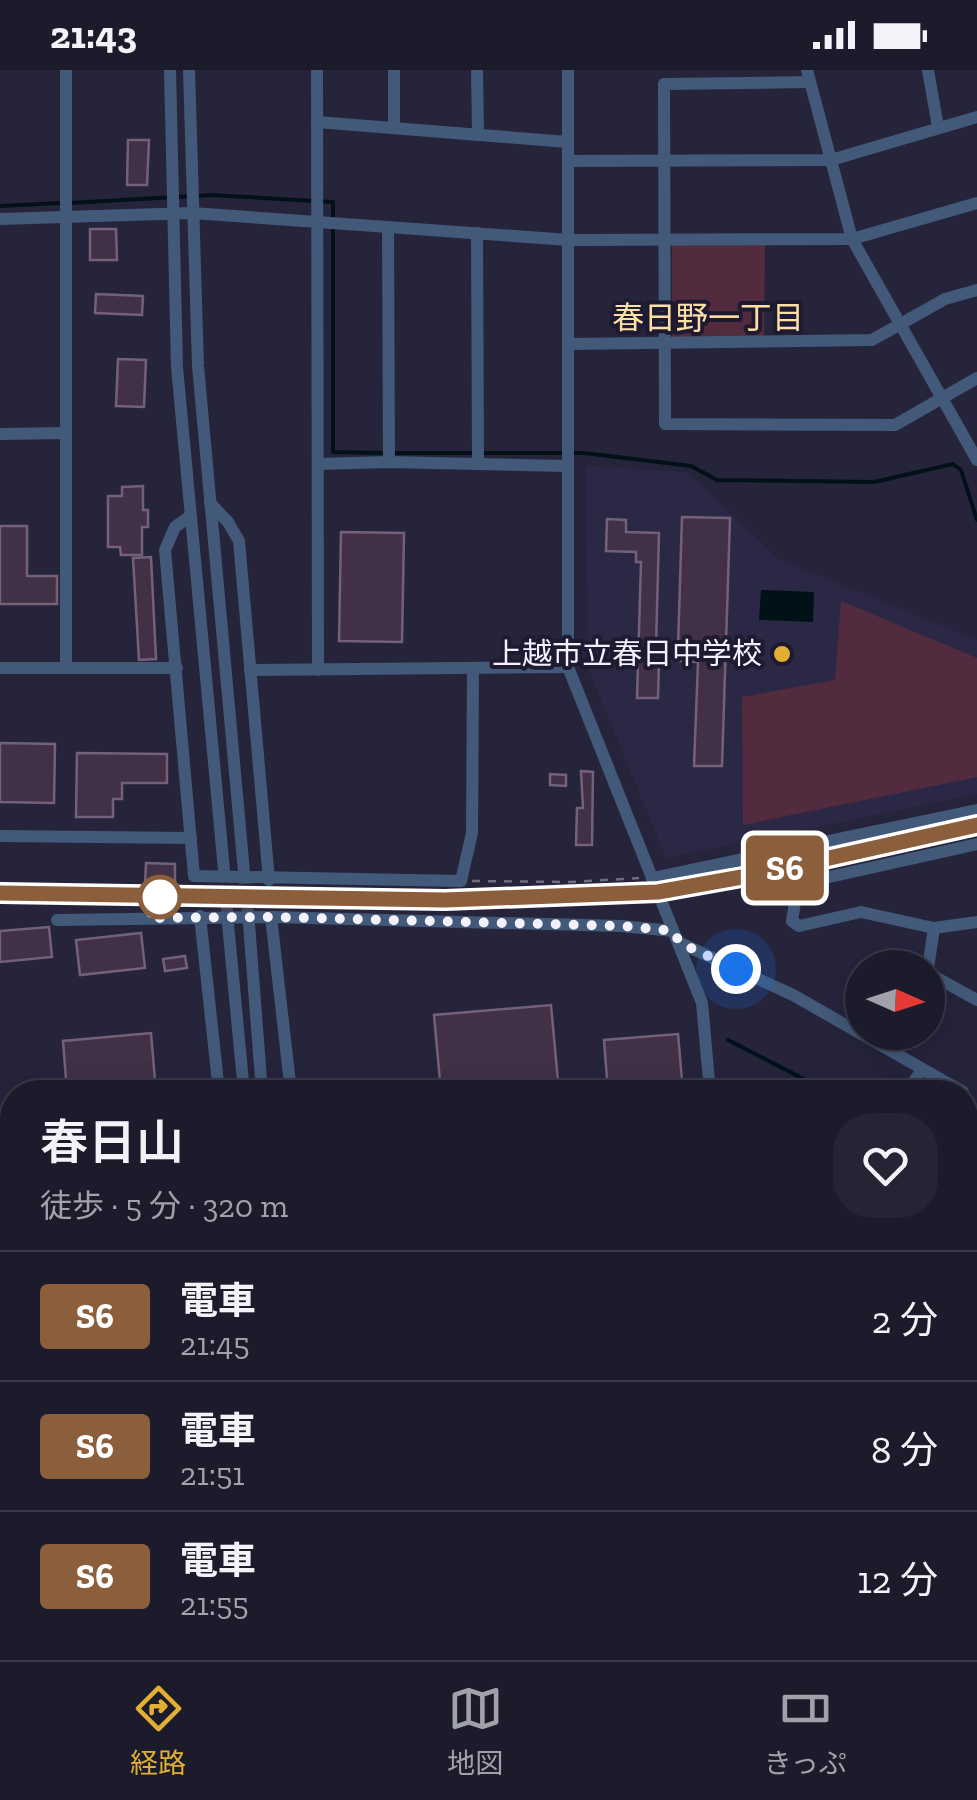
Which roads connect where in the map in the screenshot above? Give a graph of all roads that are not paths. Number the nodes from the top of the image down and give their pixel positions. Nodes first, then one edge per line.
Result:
1 (66, 70) edge
2 (170, 70) edge
3 (189, 70) edge
4 (317, 70) edge
5 (394, 70) edge
6 (477, 70) edge
7 (568, 70) edge
8 (928, 70) edge
9 (809, 76) edge
10 (977, 117) edge
11 (317, 122) junction
12 (938, 127) junction
13 (394, 128) junction
14 (478, 134) junction
15 (568, 142) junction
16 (666, 160) junction
17 (831, 160) junction
18 (569, 161) junction
19 (977, 203) edge
20 (174, 214) junction
21 (192, 214) junction
22 (66, 216) junction
23 (0, 219) edge
24 (317, 222) junction
25 (388, 227) junction
26 (477, 233) junction
27 (852, 239) junction
28 (570, 240) junction
29 (664, 240) junction
30 (977, 290) edge
31 (900, 325) junction
32 (569, 344) junction
33 (665, 344) junction
34 (977, 378) edge
35 (943, 397) junction
36 (66, 432) junction
37 (0, 434) edge
38 (977, 460) edge
39 (389, 462) junction
40 (478, 463) junction
41 (319, 464) junction
42 (567, 466) junction
43 (210, 503) junction
44 (190, 516) junction
45 (568, 667) junction
46 (0, 668) edge
47 (66, 668) junction
48 (177, 668) junction
49 (473, 669) junction
50 (250, 670) junction
51 (318, 670) junction
52 (977, 810) edge
53 (0, 836) edge
54 (190, 838) junction
55 (977, 844) edge
56 (224, 870) tunnel mouth
57 (244, 872) tunnel mouth
58 (652, 878) junction
59 (268, 880) junction
60 (200, 916) junction
61 (271, 917) junction
62 (57, 920) dead end
63 (977, 922) edge
64 (228, 924) tunnel mouth
65 (249, 924) tunnel mouth
66 (934, 928) junction
67 (677, 937) junction
68 (931, 950) edge
69 (945, 980) edge
70 (977, 1000) edge
71 (922, 1070) junction
72 (218, 1080) edge
73 (243, 1080) edge
74 (261, 1080) edge
75 (291, 1080) edge
76 (709, 1080) edge
77 (915, 1080) edge
78 (940, 1080) edge

1 - 22 street
2 - 20 street
3 - 21 street
4 - 11 street
5 - 13 street
6 - 14 street
7 - 15 street
8 - 12 street
9 - 16 street
9 - 17 street
10 - 12 street
11 - 13 street
11 - 24 street
12 - 17 street
13 - 14 street
14 - 15 street
15 - 18 street
16 - 17 street
16 - 18 street
16 - 29 street
17 - 27 street
18 - 28 street
19 - 27 street
20 - 21 street
20 - 22 street
20 - 44 street
21 - 24 street
21 - 43 street
22 - 23 street
22 - 36 street
24 - 25 street
24 - 41 street
25 - 26 street
25 - 39 street
26 - 28 street
26 - 40 street
27 - 29 street
27 - 31 street
28 - 29 street
28 - 32 street
29 - 33 street
30 - 31 street
31 - 33 street
31 - 35 street
32 - 33 street
32 - 42 street
33 - 35 street
34 - 35 street
35 - 38 street
36 - 37 street
36 - 47 street
39 - 40 street
39 - 41 street
40 - 42 street
41 - 51 street
42 - 45 street
43 - 50 street
43 - 57 street
44 - 48 street
44 - 56 street
45 - 49 street
45 - 58 street
46 - 47 street
47 - 48 street
48 - 54 street
49 - 51 street
49 - 59 street
50 - 51 street
50 - 59 street
52 - 58 street
53 - 54 street
54 - 59 street
55 - 66 street
58 - 67 street
60 - 61 street
60 - 62 street
60 - 72 street
61 - 67 street
61 - 75 street
63 - 66 street
64 - 73 street
65 - 74 street
66 - 68 street
67 - 71 street
67 - 76 street
69 - 70 street
71 - 77 street
71 - 78 street

